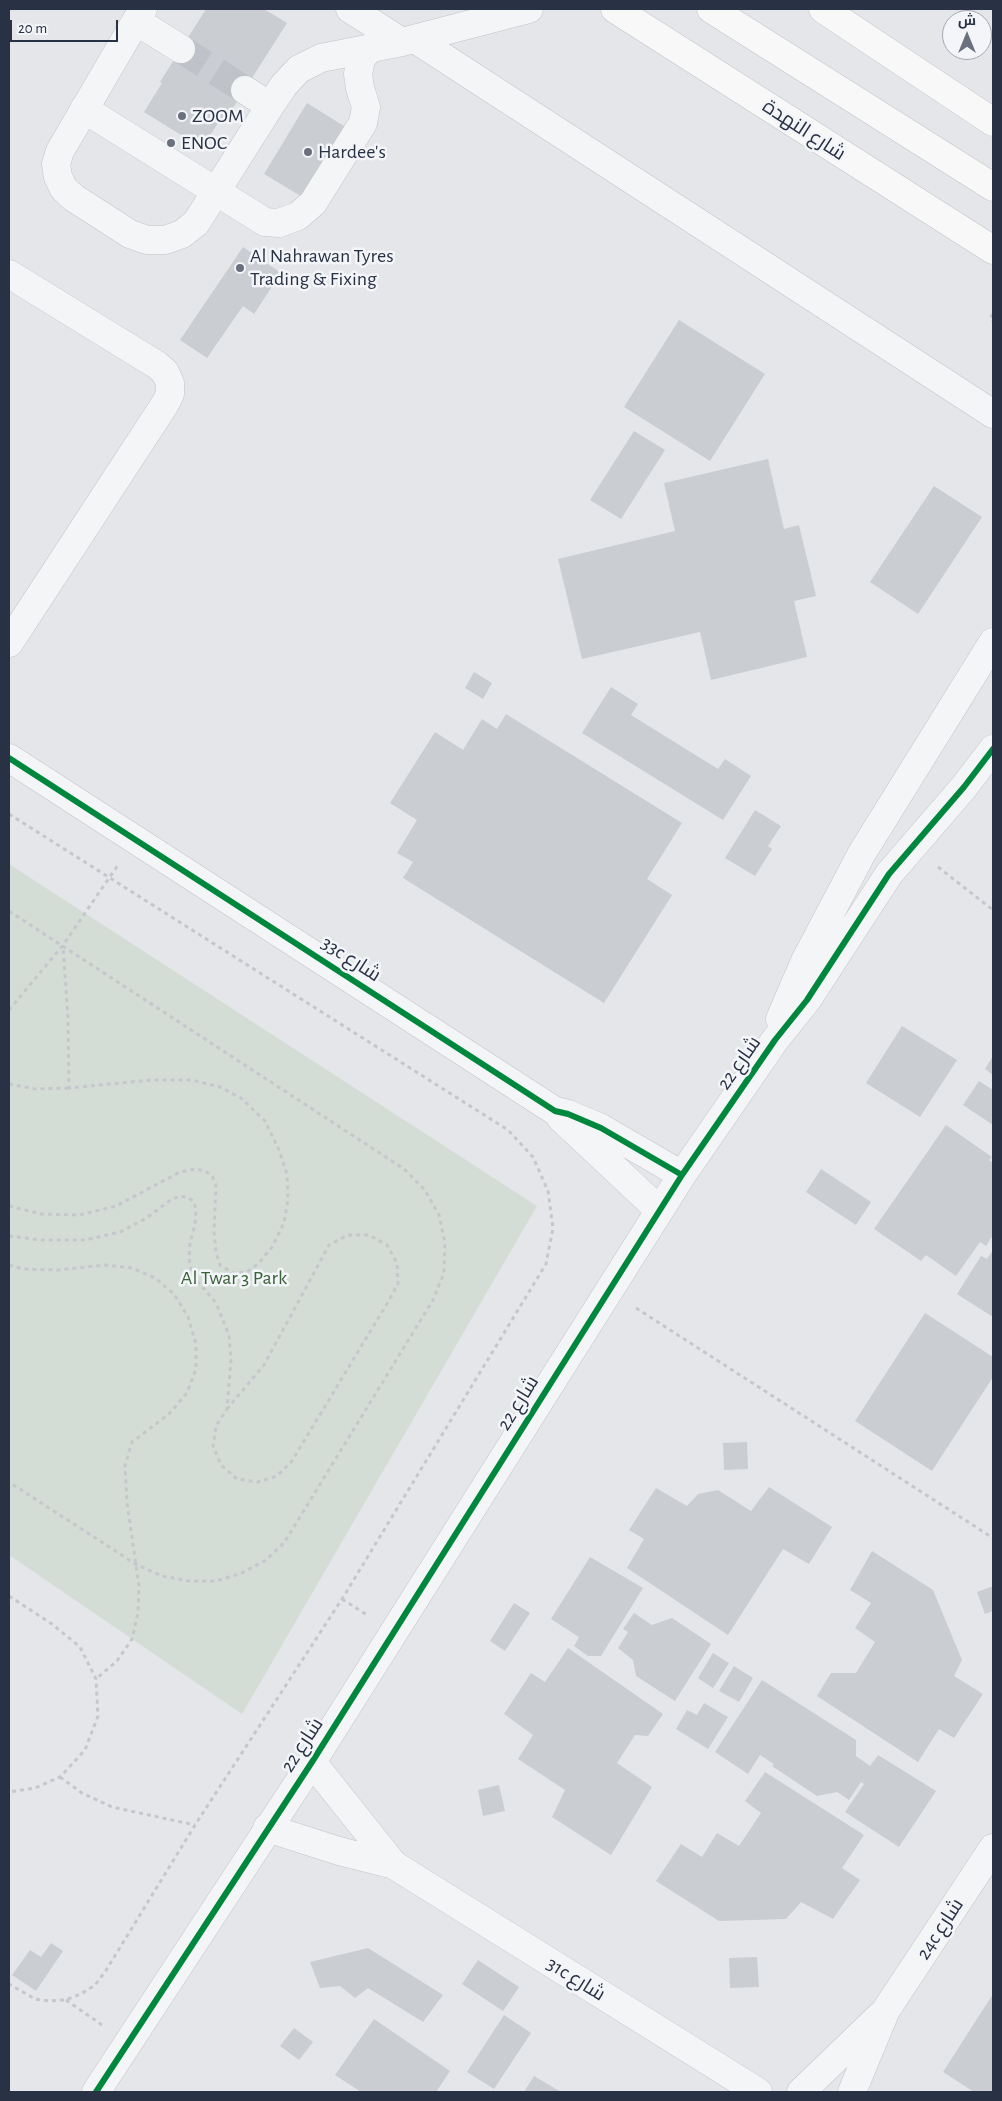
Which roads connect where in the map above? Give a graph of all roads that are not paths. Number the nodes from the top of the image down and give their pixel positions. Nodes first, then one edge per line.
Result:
1 (350, 9) edge
2 (529, 9) edge
3 (615, 9) edge
4 (711, 9) edge
5 (824, 9) edge
6 (139, 15) edge
7 (408, 41) junction
8 (370, 48) junction
9 (181, 49) tunnel mouth
10 (245, 90) tunnel mouth
11 (270, 106) junction
12 (84, 109) junction
13 (986, 114) edge
14 (993, 187) edge
15 (216, 190) junction
16 (993, 250) edge
17 (9, 274) edge
18 (993, 414) edge
19 (993, 642) edge
20 (9, 643) edge
21 (993, 749) edge
22 (9, 758) edge
23 (775, 1040) junction
24 (555, 1111) junction
25 (682, 1175) junction
26 (659, 1210) junction
27 (312, 1762) junction
28 (267, 1828) junction
29 (993, 1848) edge
30 (394, 1865) junction
31 (886, 2010) junction
32 (96, 2092) edge
33 (758, 2092) edge
34 (801, 2092) edge
35 (852, 2092) edge

1 - 7 street
2 - 7 street
3 - 16 main road, شارع النهدة
4 - 14 main road
5 - 13 main road
6 - 9 street
6 - 12 street
7 - 8 street
7 - 18 street
8 - 11 street
8 - 15 street
10 - 11 street
11 - 15 street
12 - 15 street
12 - 15 street
17 - 20 street
19 - 23 street
21 - 23 street, شارع 22
22 - 24 street, 33c شارع
23 - 25 street, شارع 22
24 - 25 street, 33c شارع
24 - 26 street, 33c شارع
25 - 26 street, شارع 22
26 - 27 street, شارع 22
27 - 28 street, شارع 22
27 - 30 street, 31c شارع
28 - 30 street, 31c شارع
28 - 32 street, شارع 22
29 - 31 street, 24c شارع
30 - 33 street, 31c شارع
31 - 34 street, 24c شارع
31 - 35 street, 24c شارع

